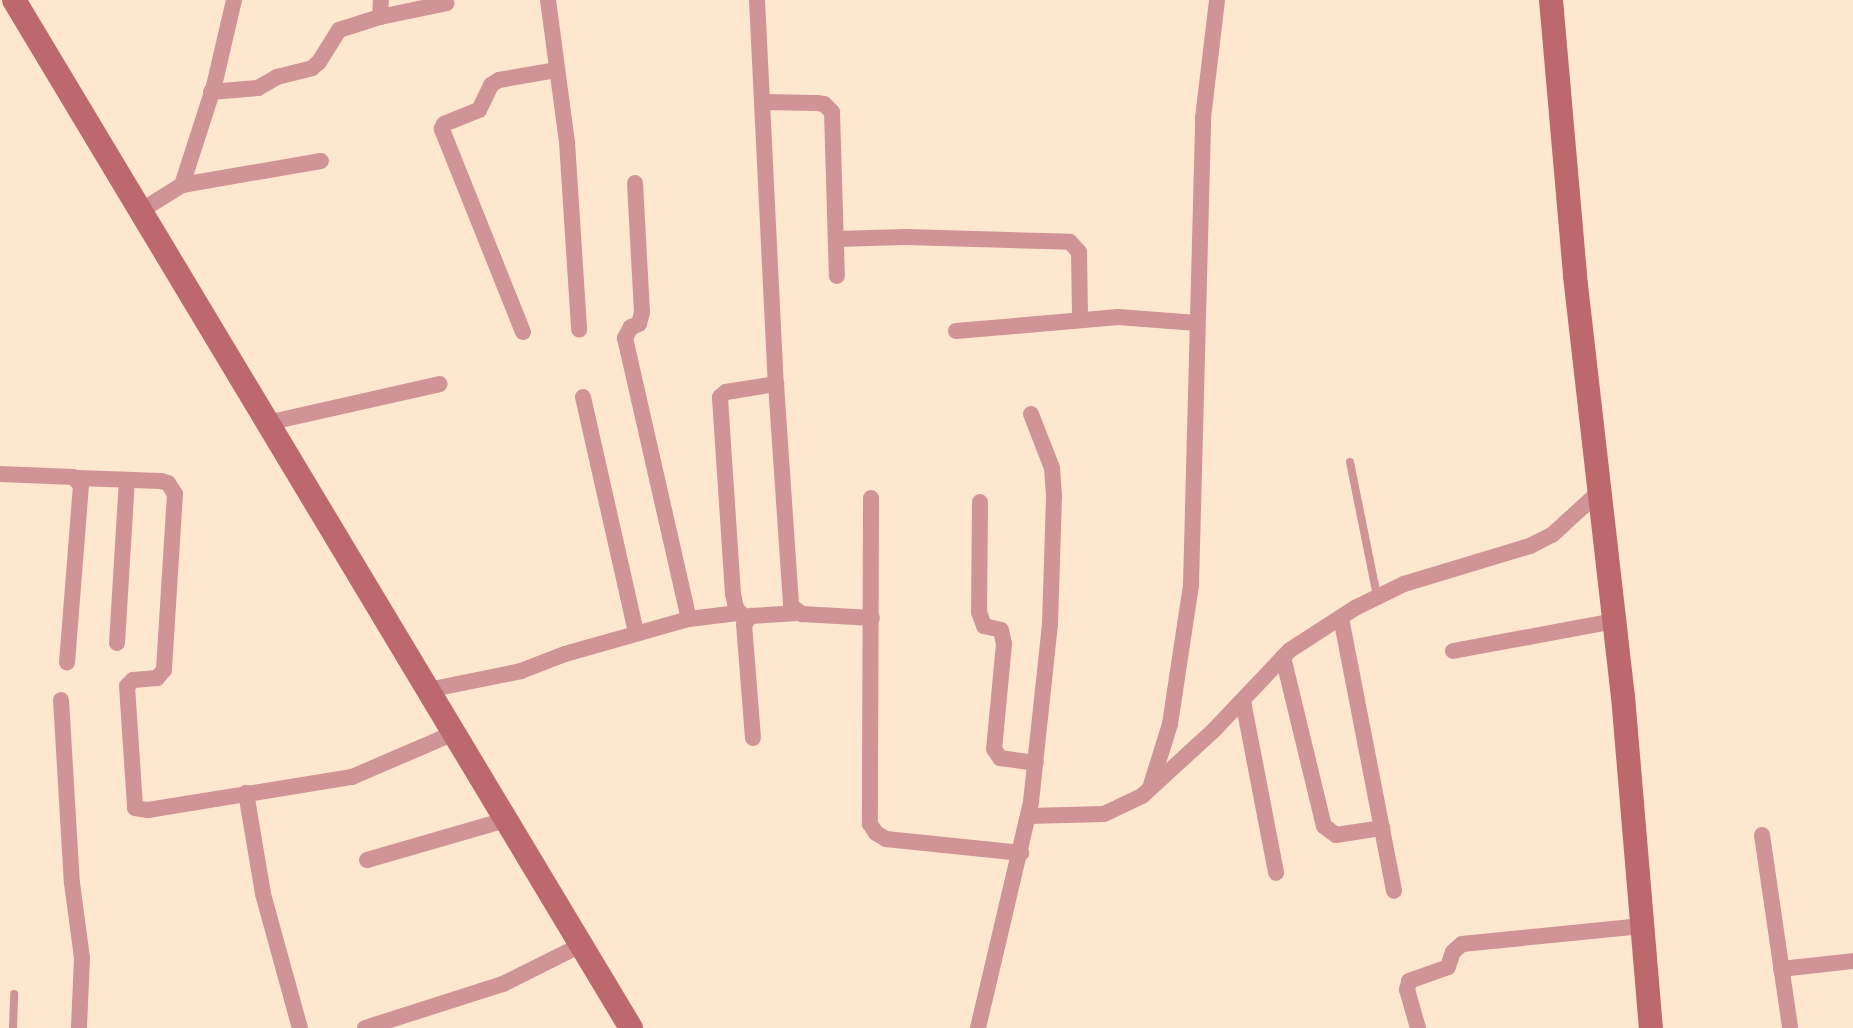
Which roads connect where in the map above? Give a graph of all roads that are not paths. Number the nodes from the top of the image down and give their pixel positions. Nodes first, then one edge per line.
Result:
1 (14, 0) edge
2 (234, 0) edge
3 (548, 0) edge
4 (757, 0) edge
5 (1217, 0) edge
6 (1551, 0) edge
7 (447, 3) dead end
8 (380, 8) edge
9 (557, 70) junction
10 (211, 92) junction
11 (763, 102) junction
12 (321, 161) dead end
13 (635, 183) dead end
14 (182, 185) junction
15 (142, 210) junction
16 (836, 239) junction
17 (837, 276) dead end
18 (1080, 319) junction
19 (1197, 323) junction
20 (579, 330) dead end
21 (956, 331) dead end
22 (523, 332) dead end
23 (440, 384) dead end
24 (776, 384) junction
25 (583, 397) dead end
26 (1031, 414) dead end
27 (267, 423) junction
28 (1350, 462) dead end
29 (0, 474) edge
30 (78, 478) junction
31 (127, 480) junction
32 (1600, 491) junction
33 (871, 498) dead end
34 (980, 502) dead end
35 (1377, 596) junction
36 (798, 613) junction
37 (742, 616) junction
38 (872, 618) junction
39 (1341, 618) junction
40 (689, 619) junction
41 (1615, 621) junction
42 (636, 633) junction
43 (117, 643) dead end
44 (1453, 651) dead end
45 (1283, 657) junction
46 (67, 662) dead end
47 (428, 690) junction
48 (61, 700) dead end
49 (1243, 701) junction
50 (454, 733) junction
51 (753, 738) dead end
52 (1036, 763) junction
53 (1150, 788) junction
54 (246, 793) junction
55 (1029, 816) junction
56 (506, 820) junction
57 (1382, 828) junction
58 (1762, 835) dead end
59 (1021, 853) junction
60 (367, 860) dead end
61 (1276, 873) dead end
62 (1394, 891) dead end
63 (1642, 926) junction
64 (581, 945) junction
65 (1853, 961) edge
66 (1781, 969) junction
67 (14, 994) dead end
68 (981, 1023) edge
69 (13, 1028) edge
70 (79, 1028) edge
71 (300, 1028) edge
72 (365, 1028) edge
73 (631, 1028) edge
74 (1418, 1028) edge
75 (1651, 1028) edge
76 (1790, 1028) edge

1 - 15 main road
2 - 10 street
3 - 9 street
4 - 11 street
5 - 19 street
6 - 32 main road
7 - 8 street
8 - 10 street
9 - 20 street
9 - 22 street
10 - 14 street
11 - 16 street
11 - 24 street
12 - 14 street
13 - 40 street
14 - 15 street
15 - 27 main road
16 - 17 street
16 - 18 street
18 - 19 street
18 - 21 street
19 - 53 street
23 - 27 street
24 - 36 street
24 - 37 street
25 - 42 street
26 - 52 street
27 - 47 main road
28 - 35 lane
29 - 30 street
30 - 31 street
30 - 46 street
31 - 43 street
31 - 54 street
32 - 35 street
32 - 41 main road
33 - 38 street
34 - 52 street
35 - 39 street
36 - 37 street
36 - 38 street
37 - 40 street
37 - 51 street
38 - 59 street
39 - 45 street
39 - 57 street
40 - 42 street
41 - 44 street
41 - 63 main road
42 - 47 street
45 - 49 street
45 - 57 street
47 - 50 main road
48 - 70 street
49 - 53 street
49 - 61 street
50 - 54 street
50 - 56 main road
52 - 55 street
53 - 55 street
54 - 71 street
55 - 59 street
56 - 60 street
56 - 64 main road
57 - 62 street
58 - 66 street
59 - 68 street
63 - 74 street
63 - 75 main road
64 - 72 street
64 - 73 main road
65 - 66 street
66 - 76 street
67 - 69 lane

